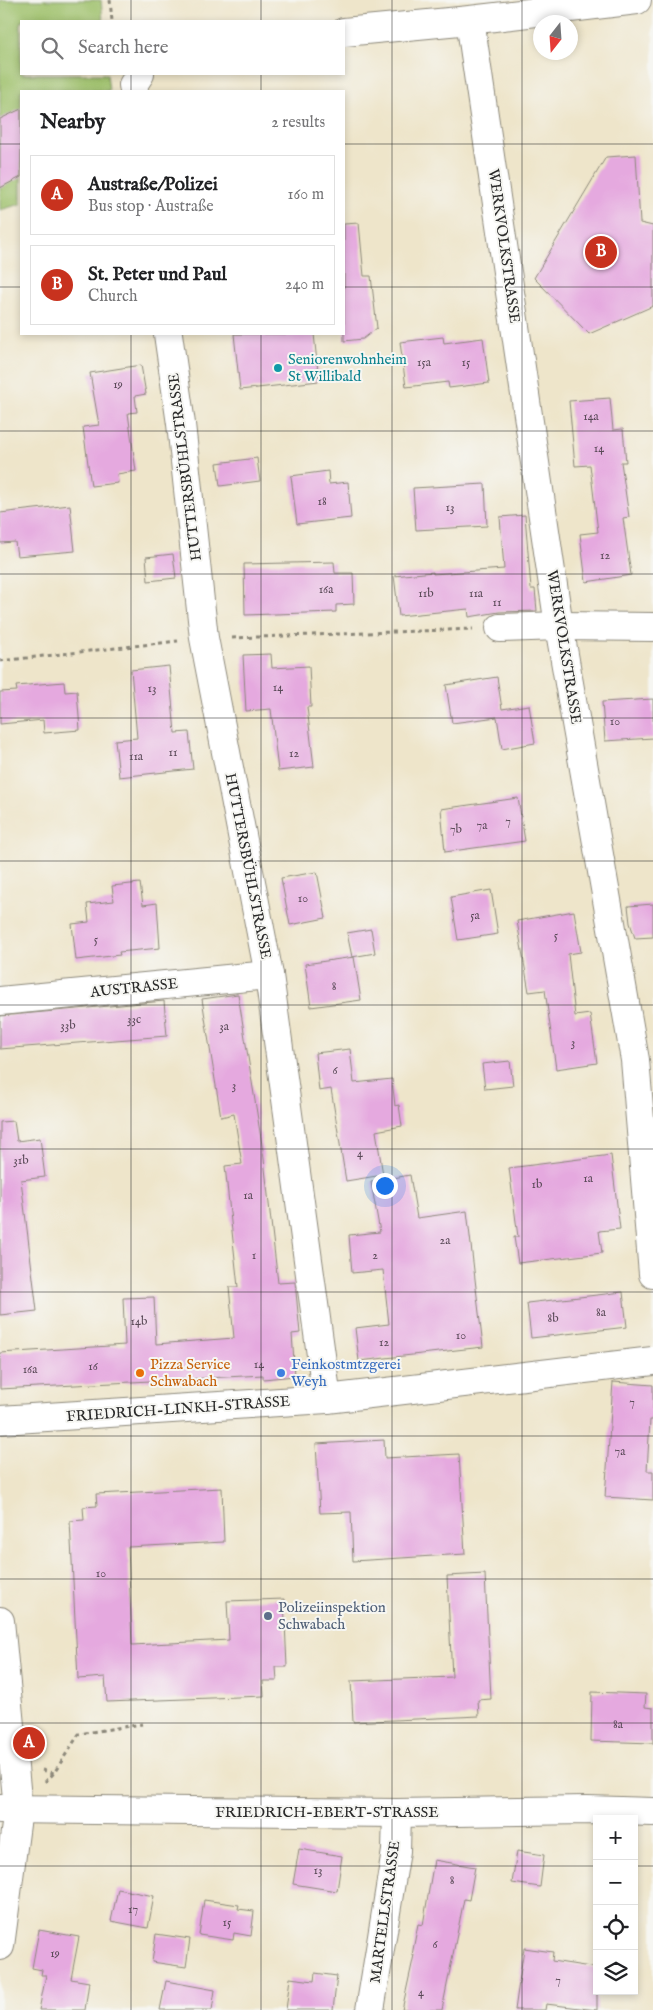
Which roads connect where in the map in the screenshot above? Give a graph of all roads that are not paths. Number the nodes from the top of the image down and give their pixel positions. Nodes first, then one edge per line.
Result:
1 (636, 0) edge
2 (470, 20) junction
3 (345, 32) edge
4 (139, 75) edge
5 (134, 90) edge
6 (168, 335) edge
7 (560, 626) junction
8 (653, 627) edge
9 (500, 628) road end
10 (269, 975) junction
11 (0, 1001) edge
12 (653, 1274) edge
13 (653, 1361) edge
14 (328, 1399) junction
15 (0, 1420) edge
16 (0, 1621) edge
17 (9, 1809) edge
18 (653, 1812) edge
19 (397, 1813) junction
20 (0, 1946) edge
21 (370, 2010) edge

1 - 2 street
2 - 3 street
2 - 7 street, WERKVOLKSTRASSE
4 - 5 street
6 - 10 street, HUTTERSBÜHLSTRASSE
7 - 8 street
7 - 9 street
7 - 12 street, WERKVOLKSTRASSE
10 - 11 street, AUSTRASSE
10 - 14 street, HUTTERSBÜHLSTRASSE
13 - 14 street, FRIEDRICH-LINKH-STRASSE
14 - 15 street, FRIEDRICH-LINKH-STRASSE
16 - 17 street
17 - 19 street, FRIEDRICH-EBERT-STRASSE
17 - 20 street
18 - 19 street, FRIEDRICH-EBERT-STRASSE
19 - 21 street, MARTELLSTRASSE

